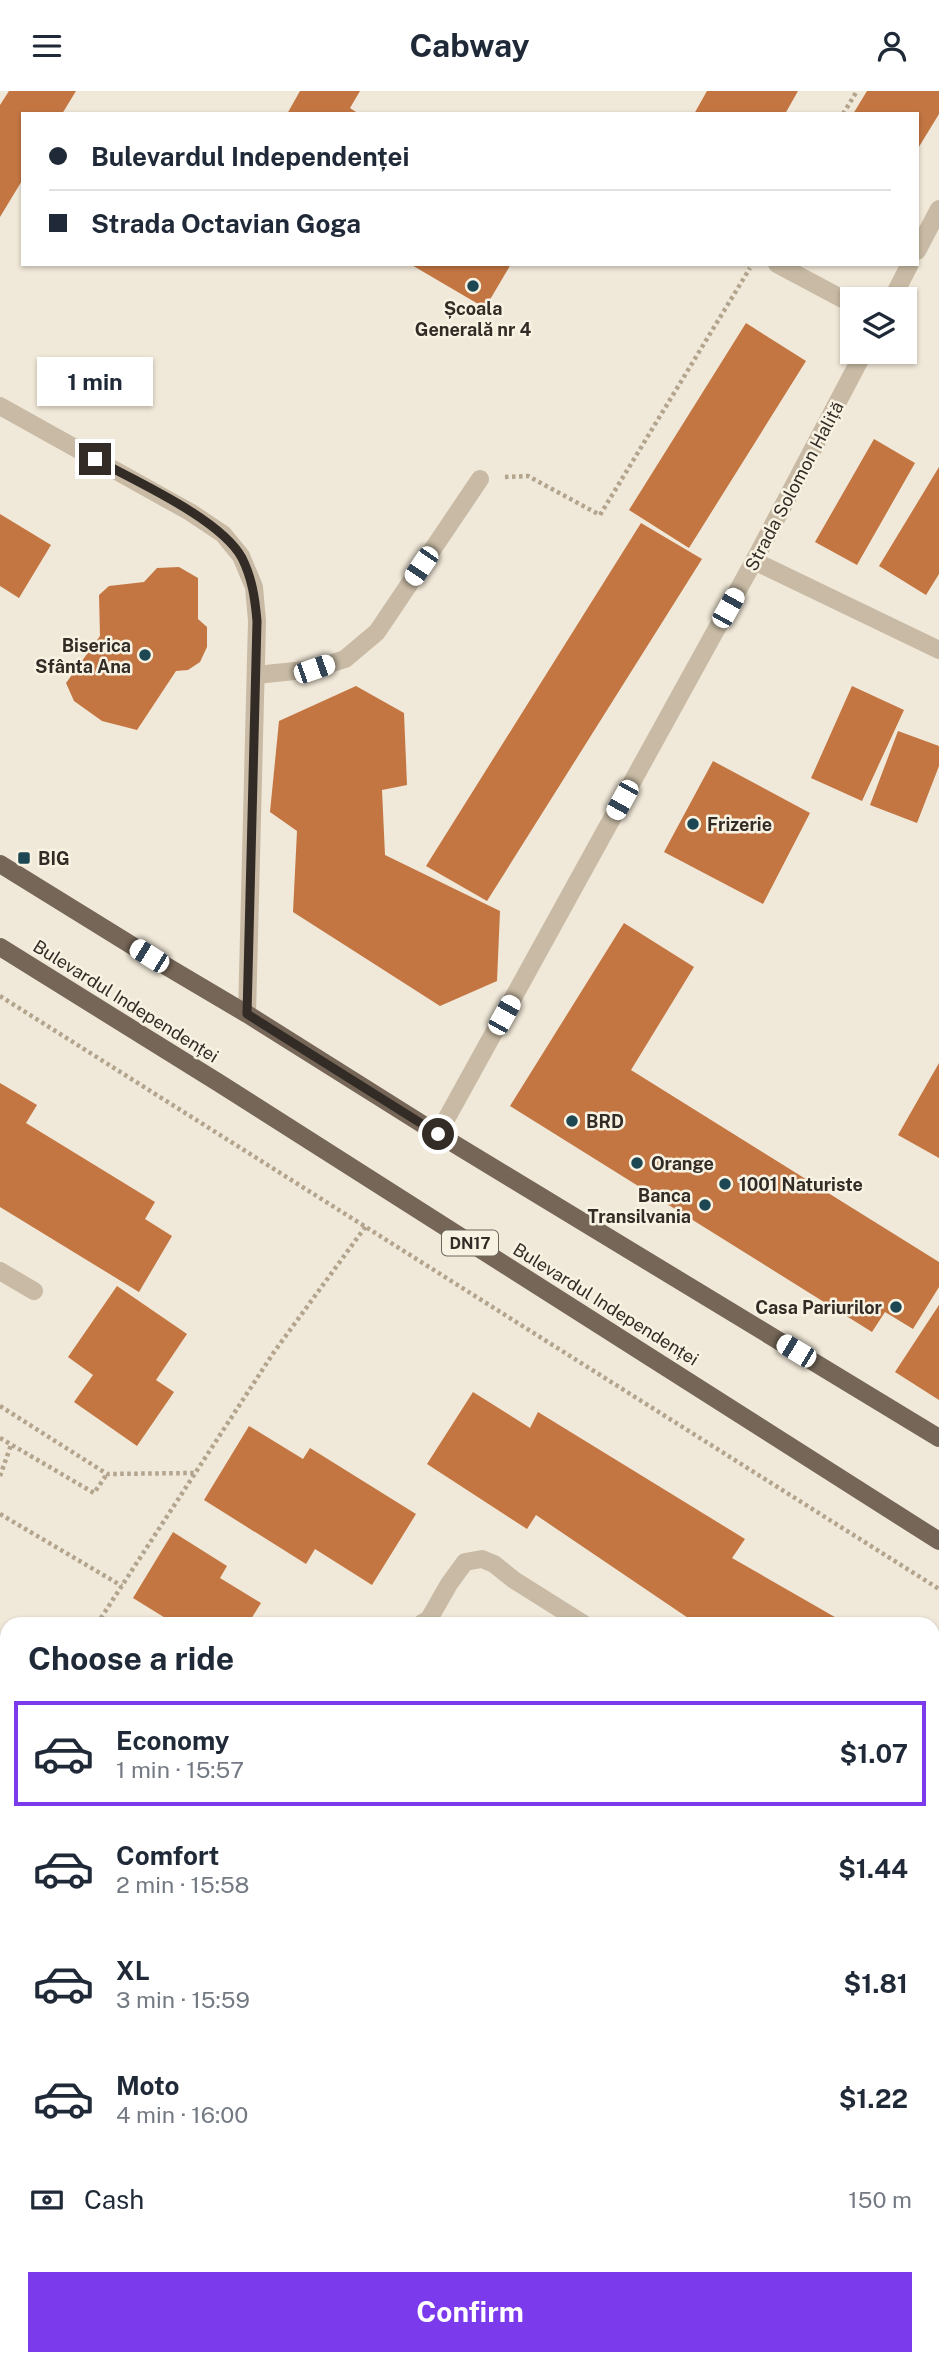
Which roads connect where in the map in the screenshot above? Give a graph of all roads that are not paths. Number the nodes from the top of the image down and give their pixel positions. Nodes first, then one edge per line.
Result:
1 (939, 209) edge
2 (919, 247) edge
3 (781, 266) edge
4 (909, 266) edge
5 (898, 287) edge
6 (840, 298) edge
7 (858, 364) edge
8 (0, 406) edge
9 (480, 479) road end
10 (754, 561) junction
11 (939, 650) edge
12 (256, 675) junction
13 (0, 864) edge
14 (0, 947) edge
15 (247, 1014) junction
16 (438, 1134) junction
17 (0, 1271) edge
18 (34, 1290) dead end
19 (939, 1438) edge
20 (939, 1541) edge
21 (430, 1617) edge
22 (573, 1617) edge

1 - 2 street
3 - 6 street
4 - 5 street
7 - 10 street, Strada Solomon Haliță
8 - 12 street
9 - 12 street
10 - 11 street
10 - 16 street, Strada Solomon Haliță
12 - 15 street
13 - 15 main road
14 - 20 main road, Bulevardul Independenței / DN17
15 - 16 main road
16 - 19 main road
17 - 18 street
21 - 22 street

